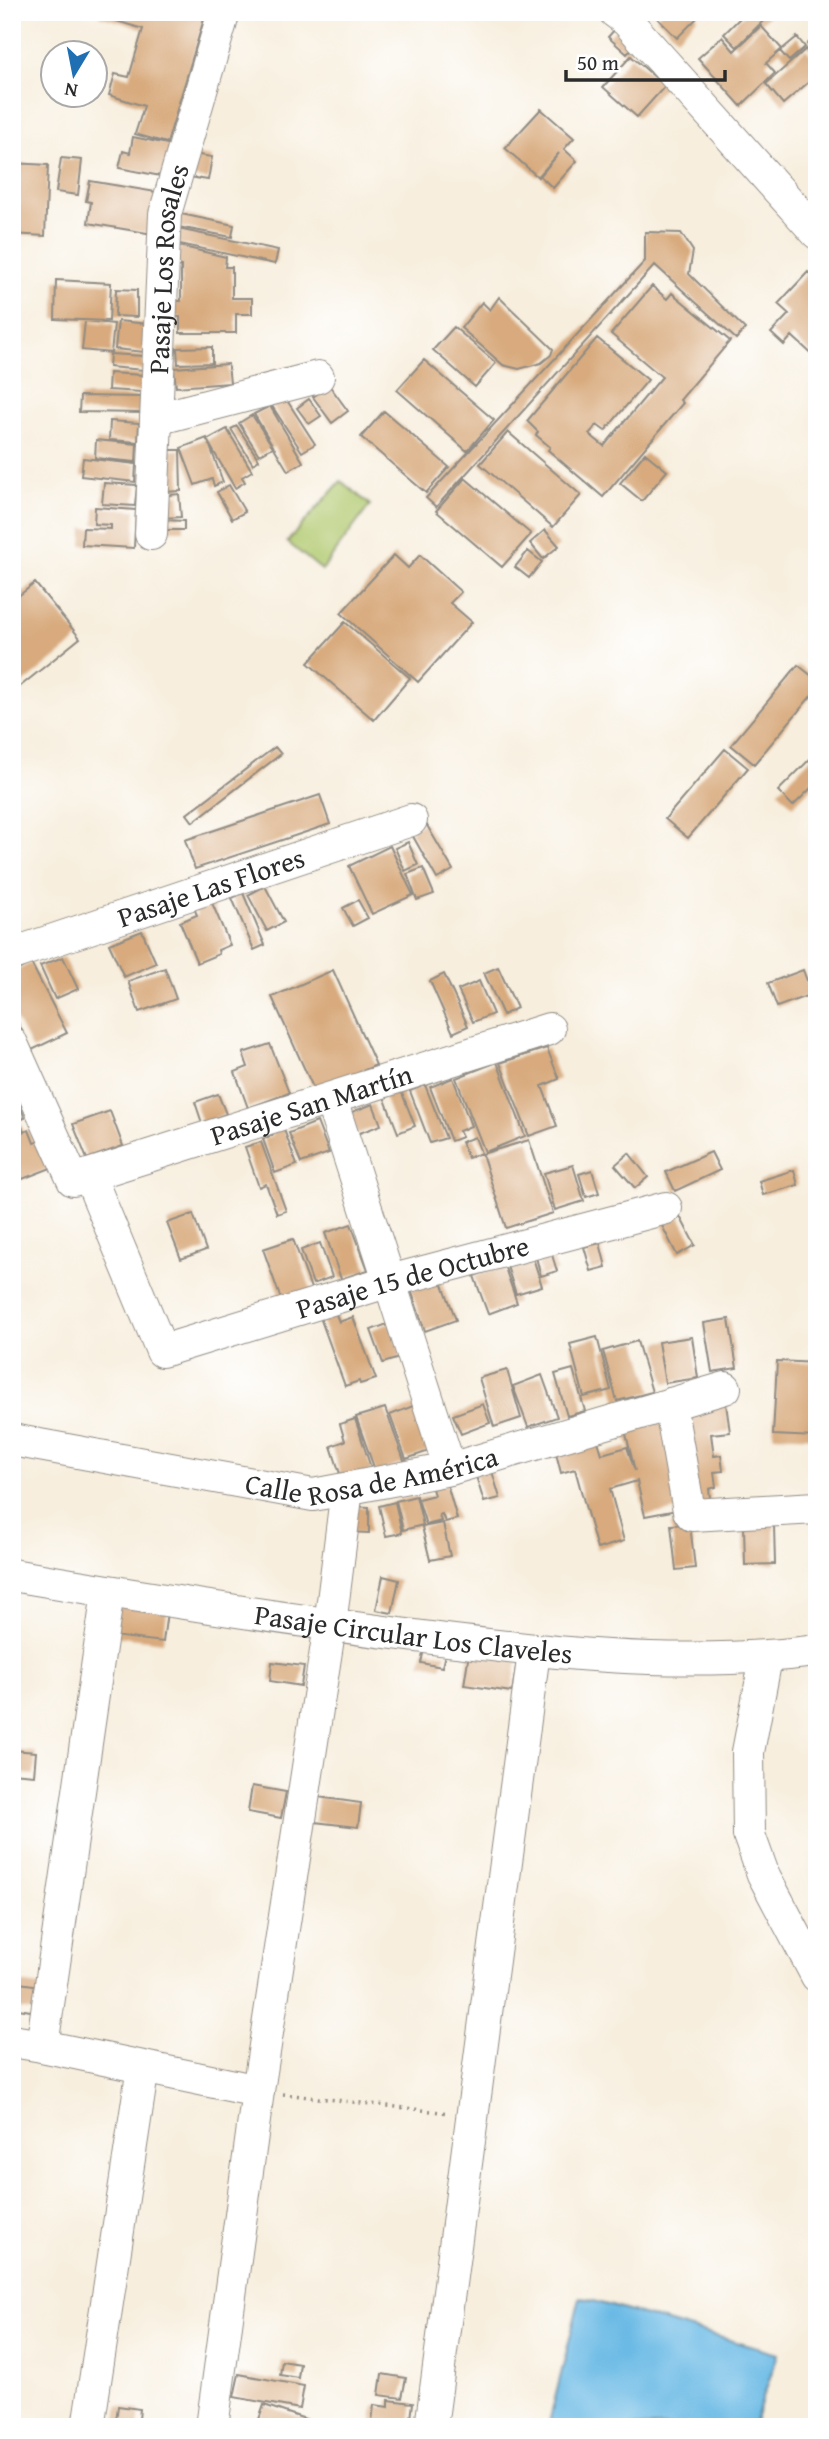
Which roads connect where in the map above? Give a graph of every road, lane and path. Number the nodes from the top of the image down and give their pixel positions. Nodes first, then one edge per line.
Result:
1 (225, 12) edge
2 (626, 15) edge
3 (817, 233) edge
4 (318, 377) dead end
5 (156, 419) junction
6 (151, 534) dead end
7 (411, 820) dead end
8 (12, 954) edge
9 (549, 1029) dead end
10 (12, 1044) edge
11 (331, 1100) junction
12 (81, 1177) junction
13 (666, 1208) dead end
14 (390, 1281) junction
15 (725, 1388) dead end
16 (670, 1404) junction
17 (12, 1440) edge
18 (450, 1469) junction
19 (347, 1489) junction
20 (817, 1508) edge
21 (12, 1575) edge
22 (108, 1592) junction
23 (330, 1625) junction
24 (534, 1651) junction
25 (817, 1651) edge
26 (766, 1658) junction
27 (817, 1976) edge
28 (27, 2044) edge
29 (143, 2067) junction
30 (258, 2091) junction
31 (472, 2116) junction
32 (88, 2427) edge
33 (212, 2427) edge
34 (431, 2427) edge

1 - 5 street, Pasaje Los Rosales
2 - 3 street
4 - 5 street
5 - 6 street, Pasaje Los Rosales
7 - 8 street, Pasaje Las Flores
9 - 11 street, Pasaje San Martín
10 - 12 street
11 - 12 street, Pasaje San Martín
11 - 14 street
12 - 14 street, Pasaje 15 de Octubre
13 - 14 street, Pasaje 15 de Octubre
14 - 18 street
15 - 16 street, Calle Rosa de América
16 - 18 street, Calle Rosa de América
16 - 20 street
17 - 19 street, Calle Rosa de América
18 - 19 street, Calle Rosa de América
19 - 23 street
21 - 22 street, Pasaje Circular Los Claveles
22 - 23 street, Pasaje Circular Los Claveles
22 - 28 street
23 - 24 street, Pasaje Circular Los Claveles
23 - 30 street
24 - 26 street, Pasaje Circular Los Claveles
24 - 31 street
25 - 26 street, Pasaje Circular Los Claveles
26 - 27 street
28 - 29 street
29 - 30 street
29 - 32 street
30 - 31 path
30 - 33 street
31 - 34 street

